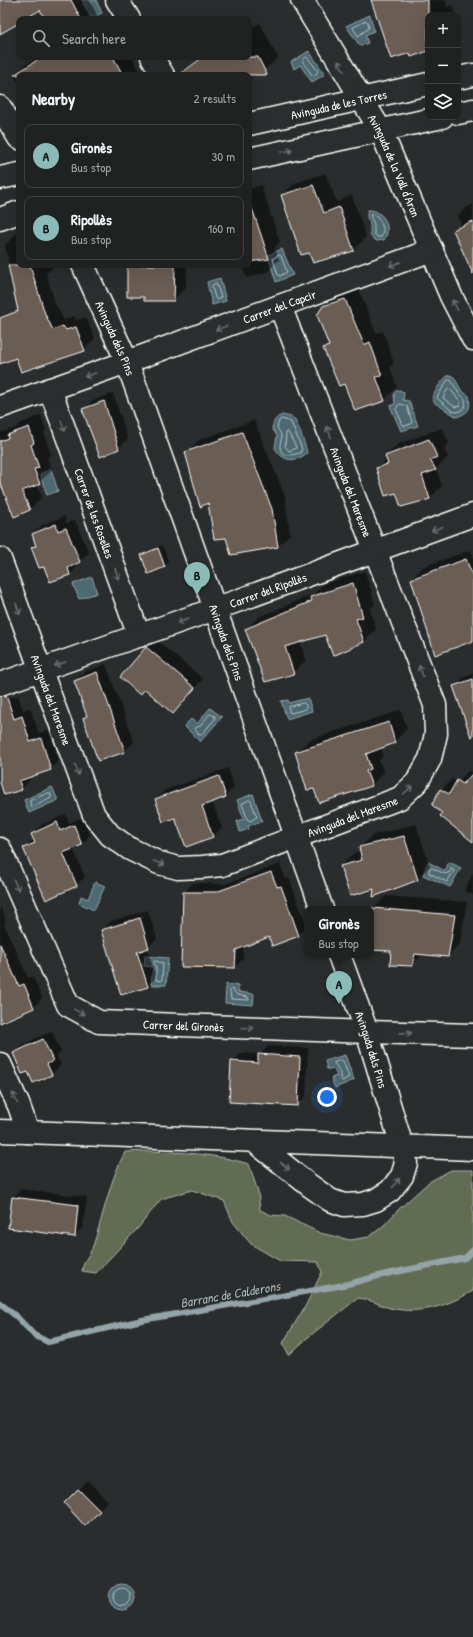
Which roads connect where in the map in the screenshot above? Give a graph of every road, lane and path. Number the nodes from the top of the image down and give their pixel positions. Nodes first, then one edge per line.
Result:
1 (117, 0) edge
2 (302, 0) edge
3 (127, 16) edge
4 (154, 60) edge
5 (161, 72) edge
6 (473, 74) edge
7 (461, 77) edge
8 (425, 85) edge
9 (361, 99) junction
10 (0, 108) edge
11 (473, 110) edge
12 (461, 112) edge
13 (428, 120) edge
14 (252, 123) edge
15 (381, 130) junction
16 (16, 133) edge
17 (252, 158) edge
18 (16, 175) edge
19 (0, 178) edge
20 (16, 213) edge
21 (0, 219) edge
22 (432, 250) junction
23 (84, 268) edge
24 (280, 306) junction
25 (473, 339) edge
26 (127, 362) junction
27 (50, 389) junction
28 (0, 406) edge
29 (473, 515) edge
30 (374, 552) junction
31 (0, 559) edge
32 (215, 609) junction
33 (139, 636) junction
34 (40, 672) junction
35 (0, 684) edge
36 (295, 837) junction
37 (0, 849) edge
38 (321, 906) edge
39 (340, 958) edge
40 (367, 1032) junction
41 (473, 1035) edge
42 (0, 1064) edge
43 (0, 1131) edge
44 (28, 1132) junction
45 (255, 1142) junction
46 (402, 1146) junction
47 (473, 1149) edge

1 - 3 street
9 -> 2 street, Avinguda de la Vall d'Aran
4 - 5 street
6 - 7 street
8 - 9 street, Avinguda de les Torres
9 - 14 street, Avinguda de les Torres
9 - 15 street, Avinguda de la Vall d'Aran
10 - 16 street
11 - 12 street
13 - 15 street
17 -> 15 street
15 - 22 street, Avinguda de la Vall d'Aran
18 - 19 street
20 - 21 street
22 -> 24 street, Carrer del Capcir
25 -> 22 street, Avinguda de la Vall d'Aran
23 - 26 street, Avinguda dels Pins
24 -> 26 street, Carrer del Capcir
30 -> 24 street, Avinguda del Maresme
26 -> 27 street
26 - 32 street, Avinguda dels Pins
27 - 28 street
27 -> 33 street, Carrer de les Roselles
29 -> 30 street, Carrer del Ripollès
30 - 32 street, Carrer del Ripollès
36 -> 30 street, Avinguda del Maresme
31 -> 34 street, Avinguda del Maresme
32 -> 33 street, Carrer del Ripollès
32 - 36 street, Avinguda dels Pins
33 -> 34 street, Carrer del Ripollès
34 - 35 street
34 -> 36 street, Avinguda del Maresme
36 - 38 street, Avinguda dels Pins
37 -> 40 street, Carrer del Gironès
39 - 40 street, Avinguda dels Pins
40 -> 41 street, Carrer del Gironès
40 - 46 street, Avinguda dels Pins
44 -> 42 street
43 - 44 street
44 - 45 street
45 - 46 street
45 -> 46 street, Avinguda dels Pins
46 - 47 street

